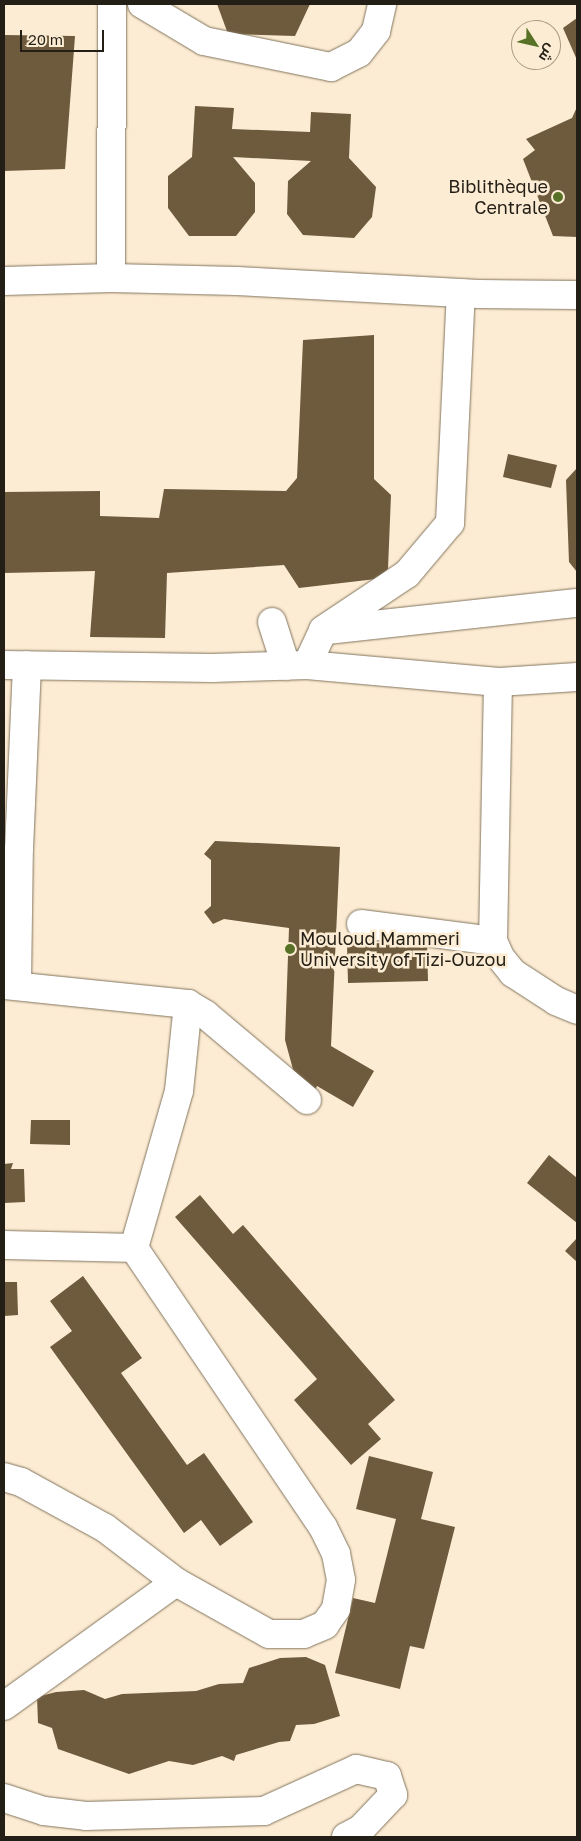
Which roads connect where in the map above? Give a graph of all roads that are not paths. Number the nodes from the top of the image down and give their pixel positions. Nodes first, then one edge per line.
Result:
1 (112, 4) edge
2 (142, 4) edge
3 (382, 4) edge
4 (112, 278) junction
5 (4, 281) edge
6 (461, 293) junction
7 (577, 295) edge
8 (577, 603) edge
9 (272, 622) dead end
10 (323, 630) junction
11 (15, 665) edge
12 (297, 665) junction
13 (577, 677) edge
14 (498, 682) junction
15 (361, 924) dead end
16 (493, 941) junction
17 (11, 985) edge
18 (188, 1004) junction
19 (577, 1010) edge
20 (307, 1100) dead end
21 (4, 1245) edge
22 (134, 1248) junction
23 (4, 1477) edge
24 (176, 1582) junction
25 (4, 1706) edge
26 (4, 1798) edge
27 (346, 1837) edge

1 - 4 street
2 - 3 street
4 - 5 street
4 - 6 street
6 - 7 street
6 - 10 street
8 - 10 street
9 - 12 street
10 - 12 street
11 - 12 street
11 - 17 street
12 - 14 street
13 - 14 street
14 - 16 street
15 - 16 street
16 - 19 street
17 - 18 street
18 - 20 street
18 - 22 street
21 - 22 street
22 - 24 street
23 - 24 street
24 - 25 street
26 - 27 street

